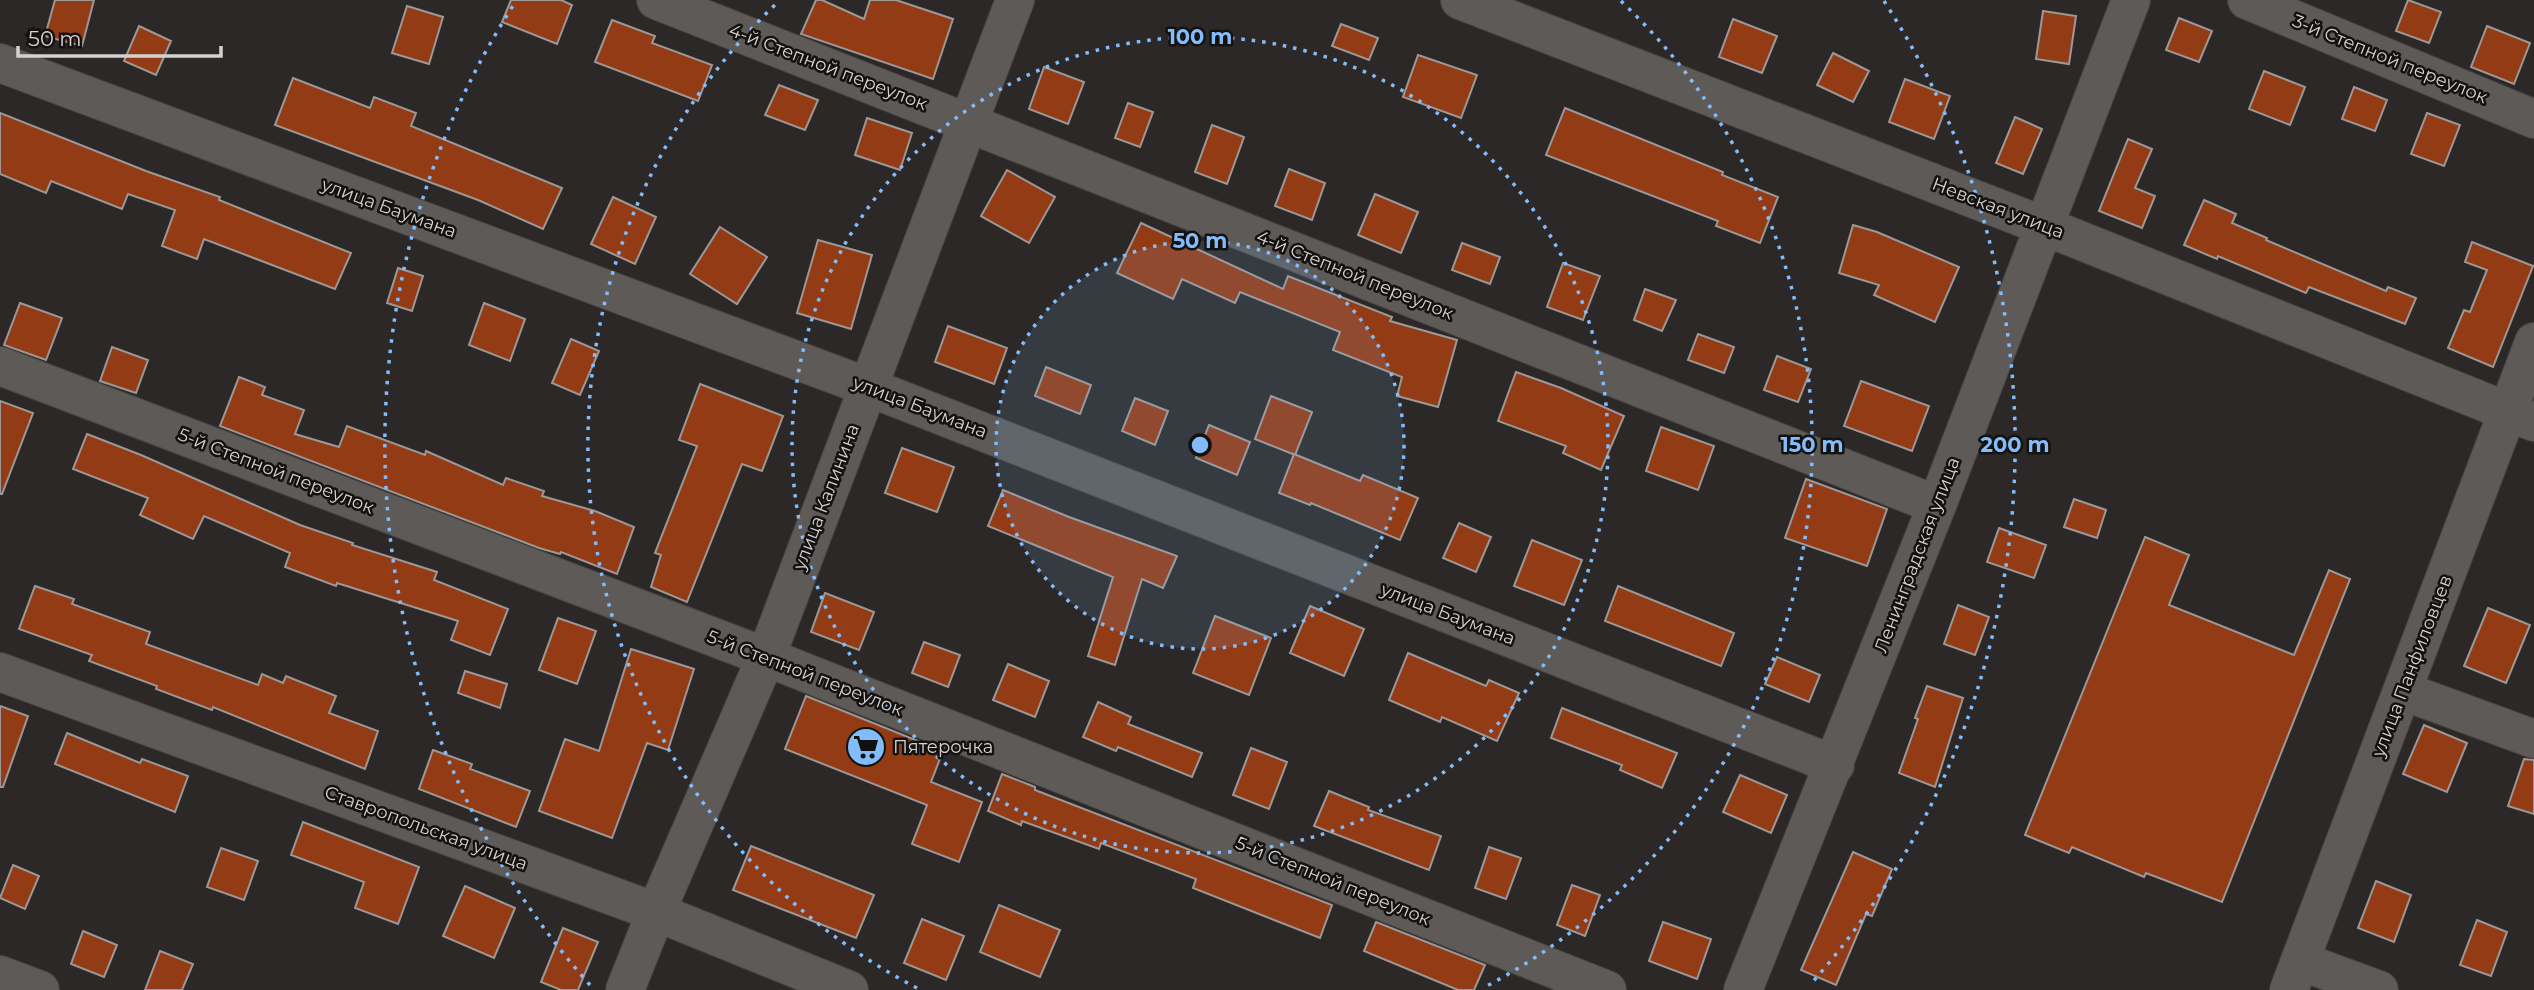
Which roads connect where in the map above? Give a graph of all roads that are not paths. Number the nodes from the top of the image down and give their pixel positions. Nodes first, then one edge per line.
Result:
1 (656, 0) edge
2 (1015, 0) edge
3 (1461, 0) edge
4 (2131, 0) edge
5 (2247, 0) edge
6 (0, 63) edge
7 (2534, 119) edge
8 (969, 122) junction
9 (2044, 226) junction
10 (2534, 342) edge
11 (0, 366) edge
12 (868, 387) junction
13 (2520, 417) edge
14 (1937, 505) junction
15 (766, 657) junction
16 (0, 671) edge
17 (2403, 691) junction
18 (2534, 739) edge
19 (1835, 765) junction
20 (656, 912) junction
21 (0, 975) edge
22 (2294, 975) edge
23 (40, 990) edge
24 (625, 990) edge
25 (849, 990) edge
26 (1607, 990) edge
27 (1743, 990) edge
28 (2379, 990) edge

1 - 8 street, 4-й Степной переулок
2 - 8 street, улица Калинина
3 - 9 street, Невская улица
4 - 9 street, Ленинградская улица
5 - 7 street, 3-й Степной переулок
6 - 12 street, улица Баумана
8 - 12 street, улица Калинина
8 - 14 street, 4-й Степной переулок
9 - 13 street, Невская улица
9 - 14 street, Ленинградская улица
10 - 13 street, улица Панфиловцев
11 - 15 street, 5-й Степной переулок
12 - 15 street, улица Калинина
12 - 19 street, улица Баумана
13 - 17 street, улица Панфиловцев
14 - 19 street, Ленинградская улица
15 - 20 street, улица Калинина
15 - 26 street, 5-й Степной переулок
16 - 20 street, Ставропольская улица
17 - 18 street
17 - 22 street, улица Панфиловцев
19 - 27 street, Ленинградская улица
20 - 24 street, улица Калинина
20 - 25 street, Ставропольская улица
21 - 23 street
22 - 28 street

